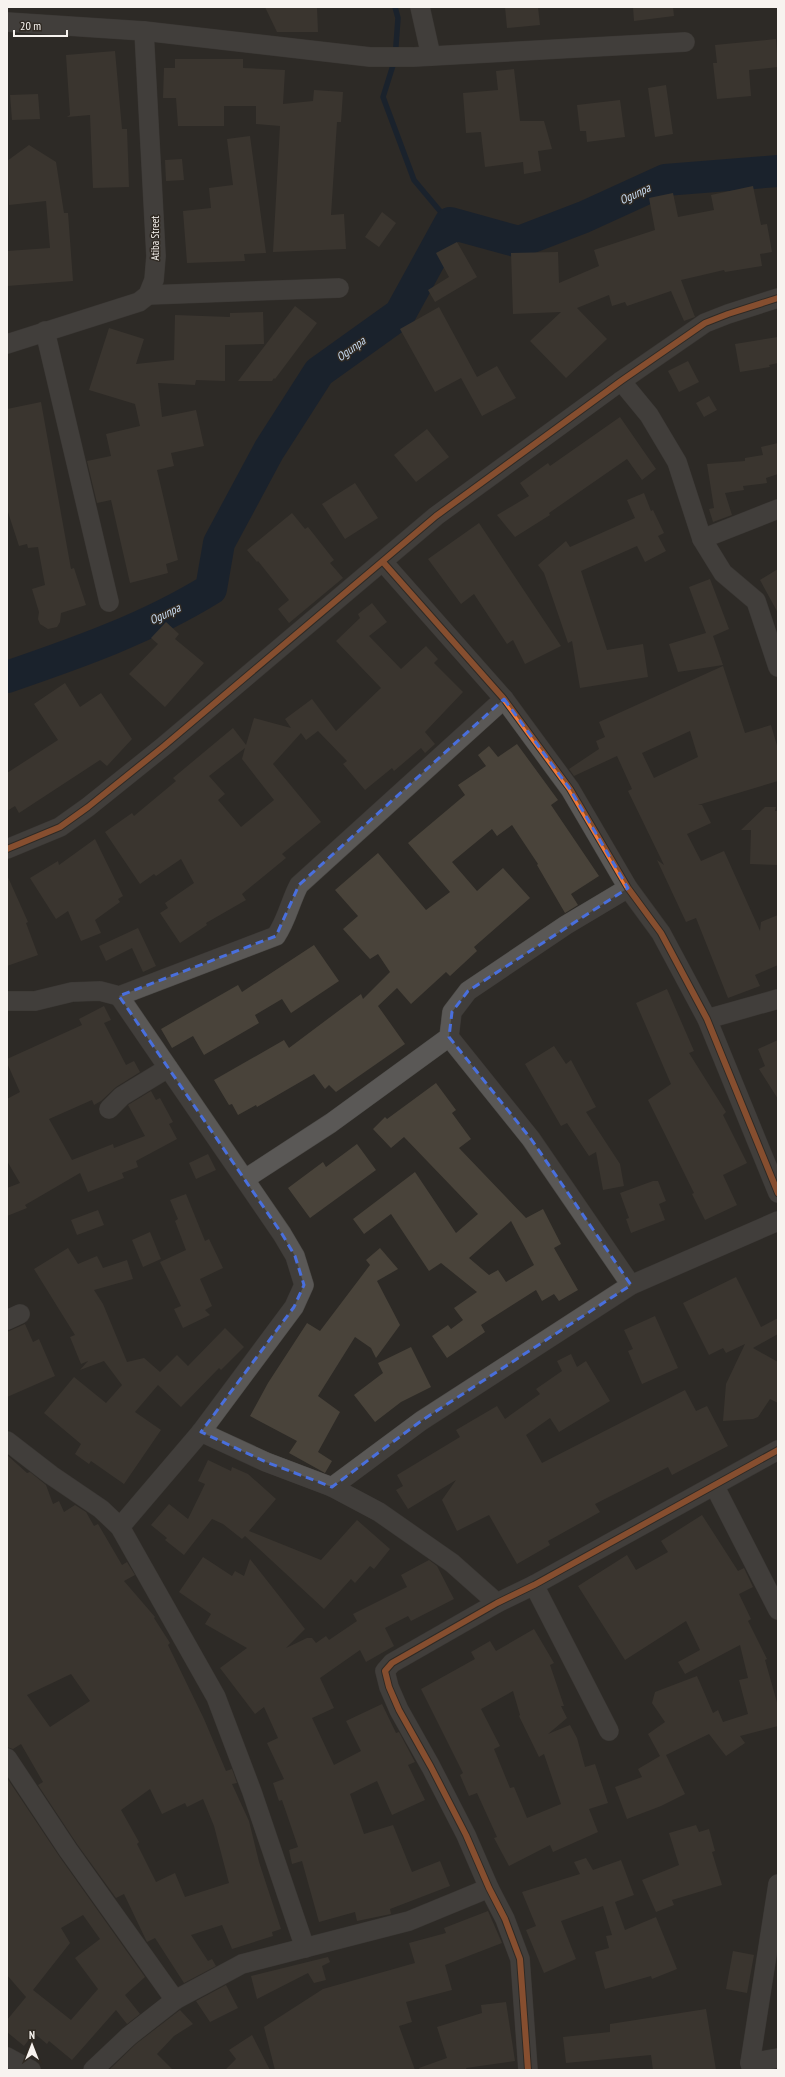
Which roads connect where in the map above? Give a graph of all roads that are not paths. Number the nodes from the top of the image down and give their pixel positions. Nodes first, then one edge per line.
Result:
1 (420, 7) edge
2 (7, 22) edge
3 (144, 31) junction
4 (685, 42) dead end
5 (423, 57) junction
6 (340, 288) dead end
7 (148, 295) junction
8 (778, 298) edge
9 (45, 331) junction
10 (7, 344) edge
11 (621, 381) junction
12 (778, 509) edge
13 (702, 539) junction
14 (383, 562) junction
15 (109, 602) dead end
16 (778, 667) edge
17 (504, 699) junction
18 (7, 849) edge
19 (628, 888) junction
20 (119, 996) junction
21 (778, 999) edge
22 (7, 1001) edge
23 (707, 1019) junction
24 (450, 1037) junction
25 (168, 1068) junction
26 (109, 1109) dead end
27 (245, 1179) junction
28 (778, 1193) edge
29 (778, 1221) edge
30 (631, 1285) junction
31 (201, 1432) junction
32 (7, 1441) edge
33 (778, 1450) edge
34 (332, 1487) junction
35 (715, 1487) junction
36 (120, 1527) junction
37 (534, 1586) junction
38 (497, 1603) junction
39 (778, 1610) edge
40 (609, 1731) dead end
41 (7, 1758) edge
42 (778, 1884) edge
43 (489, 1888) junction
44 (305, 1948) junction
45 (175, 2000) junction
46 (7, 2057) edge
47 (778, 2058) edge
48 (751, 2067) edge
49 (31, 2070) edge
50 (93, 2070) edge
51 (528, 2070) edge

1 - 5 street
2 - 3 street
3 - 5 street
3 - 7 street, Atiba Street
4 - 5 street
6 - 7 street
7 - 9 street
8 - 11 street
9 - 10 street
9 - 15 street
11 - 13 street
11 - 14 street
12 - 13 street
13 - 16 street
14 - 17 street
14 - 18 street
17 - 19 street
17 - 20 street
19 - 23 street
19 - 24 street
20 - 22 street
20 - 25 street
21 - 23 street
23 - 28 street
24 - 27 street
24 - 30 street
25 - 26 street
25 - 27 street
27 - 31 street
29 - 30 street
30 - 34 street
31 - 34 street
31 - 36 street
32 - 36 street
33 - 35 street
34 - 38 street
35 - 37 street
35 - 39 street
36 - 44 street
37 - 38 street
37 - 40 street
38 - 43 street
41 - 45 street
42 - 48 street
43 - 44 street
43 - 51 street
44 - 45 street
45 - 50 street
46 - 49 street
47 - 48 street

